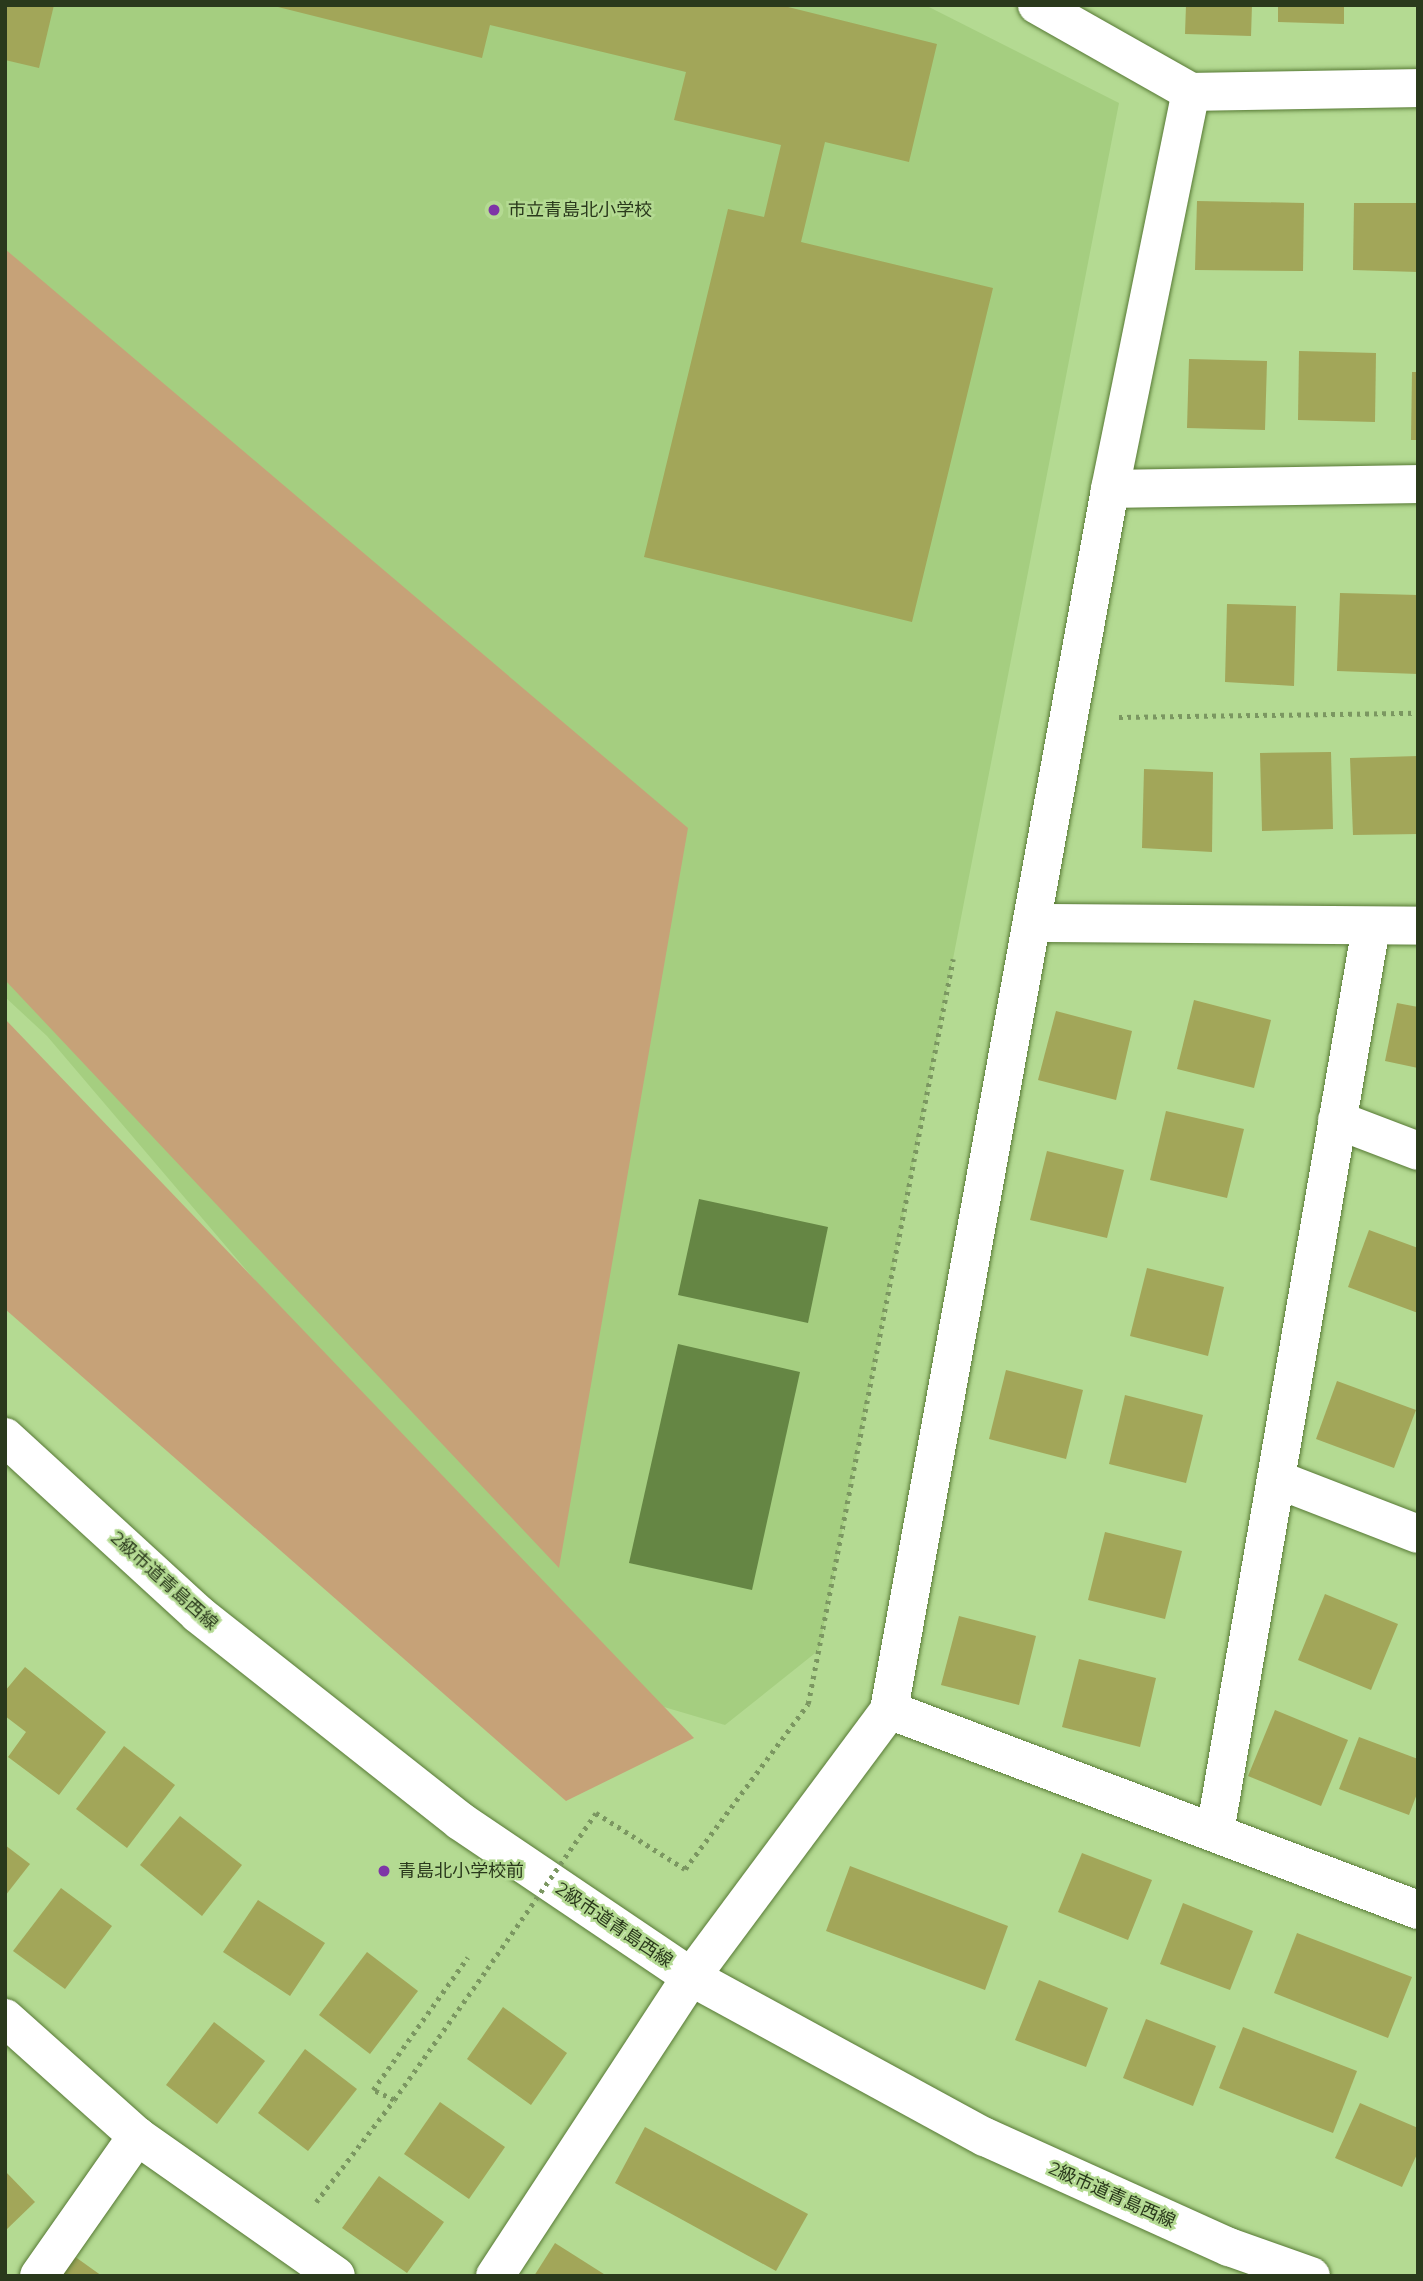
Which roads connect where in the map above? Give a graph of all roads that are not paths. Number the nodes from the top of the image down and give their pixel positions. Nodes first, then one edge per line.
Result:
1 (1037, 5) edge
2 (1418, 88) edge
3 (1191, 92) junction
4 (1418, 484) edge
5 (1110, 489) junction
6 (1032, 923) junction
7 (1418, 926) edge
8 (1371, 927) junction
9 (1337, 1120) junction
10 (1418, 1151) edge
11 (5, 1437) edge
12 (1276, 1479) junction
13 (1418, 1534) edge
14 (889, 1710) junction
15 (1215, 1832) junction
16 (1418, 1910) edge
17 (691, 1977) junction
18 (5, 2018) edge
19 (137, 2136) junction
20 (39, 2276) edge
21 (336, 2276) edge
22 (495, 2276) edge
23 (1311, 2276) edge

1 - 3 street
2 - 3 street
3 - 5 street
4 - 5 street
5 - 6 street
6 - 8 street
6 - 14 street
7 - 8 street
8 - 9 street
9 - 10 street
9 - 12 street
11 - 17 street, 2級市道青島西線
12 - 13 street
12 - 15 street
14 - 15 street
14 - 17 street
15 - 16 street
17 - 22 street
17 - 23 street, 2級市道青島西線
18 - 19 street
19 - 20 street
19 - 21 street

